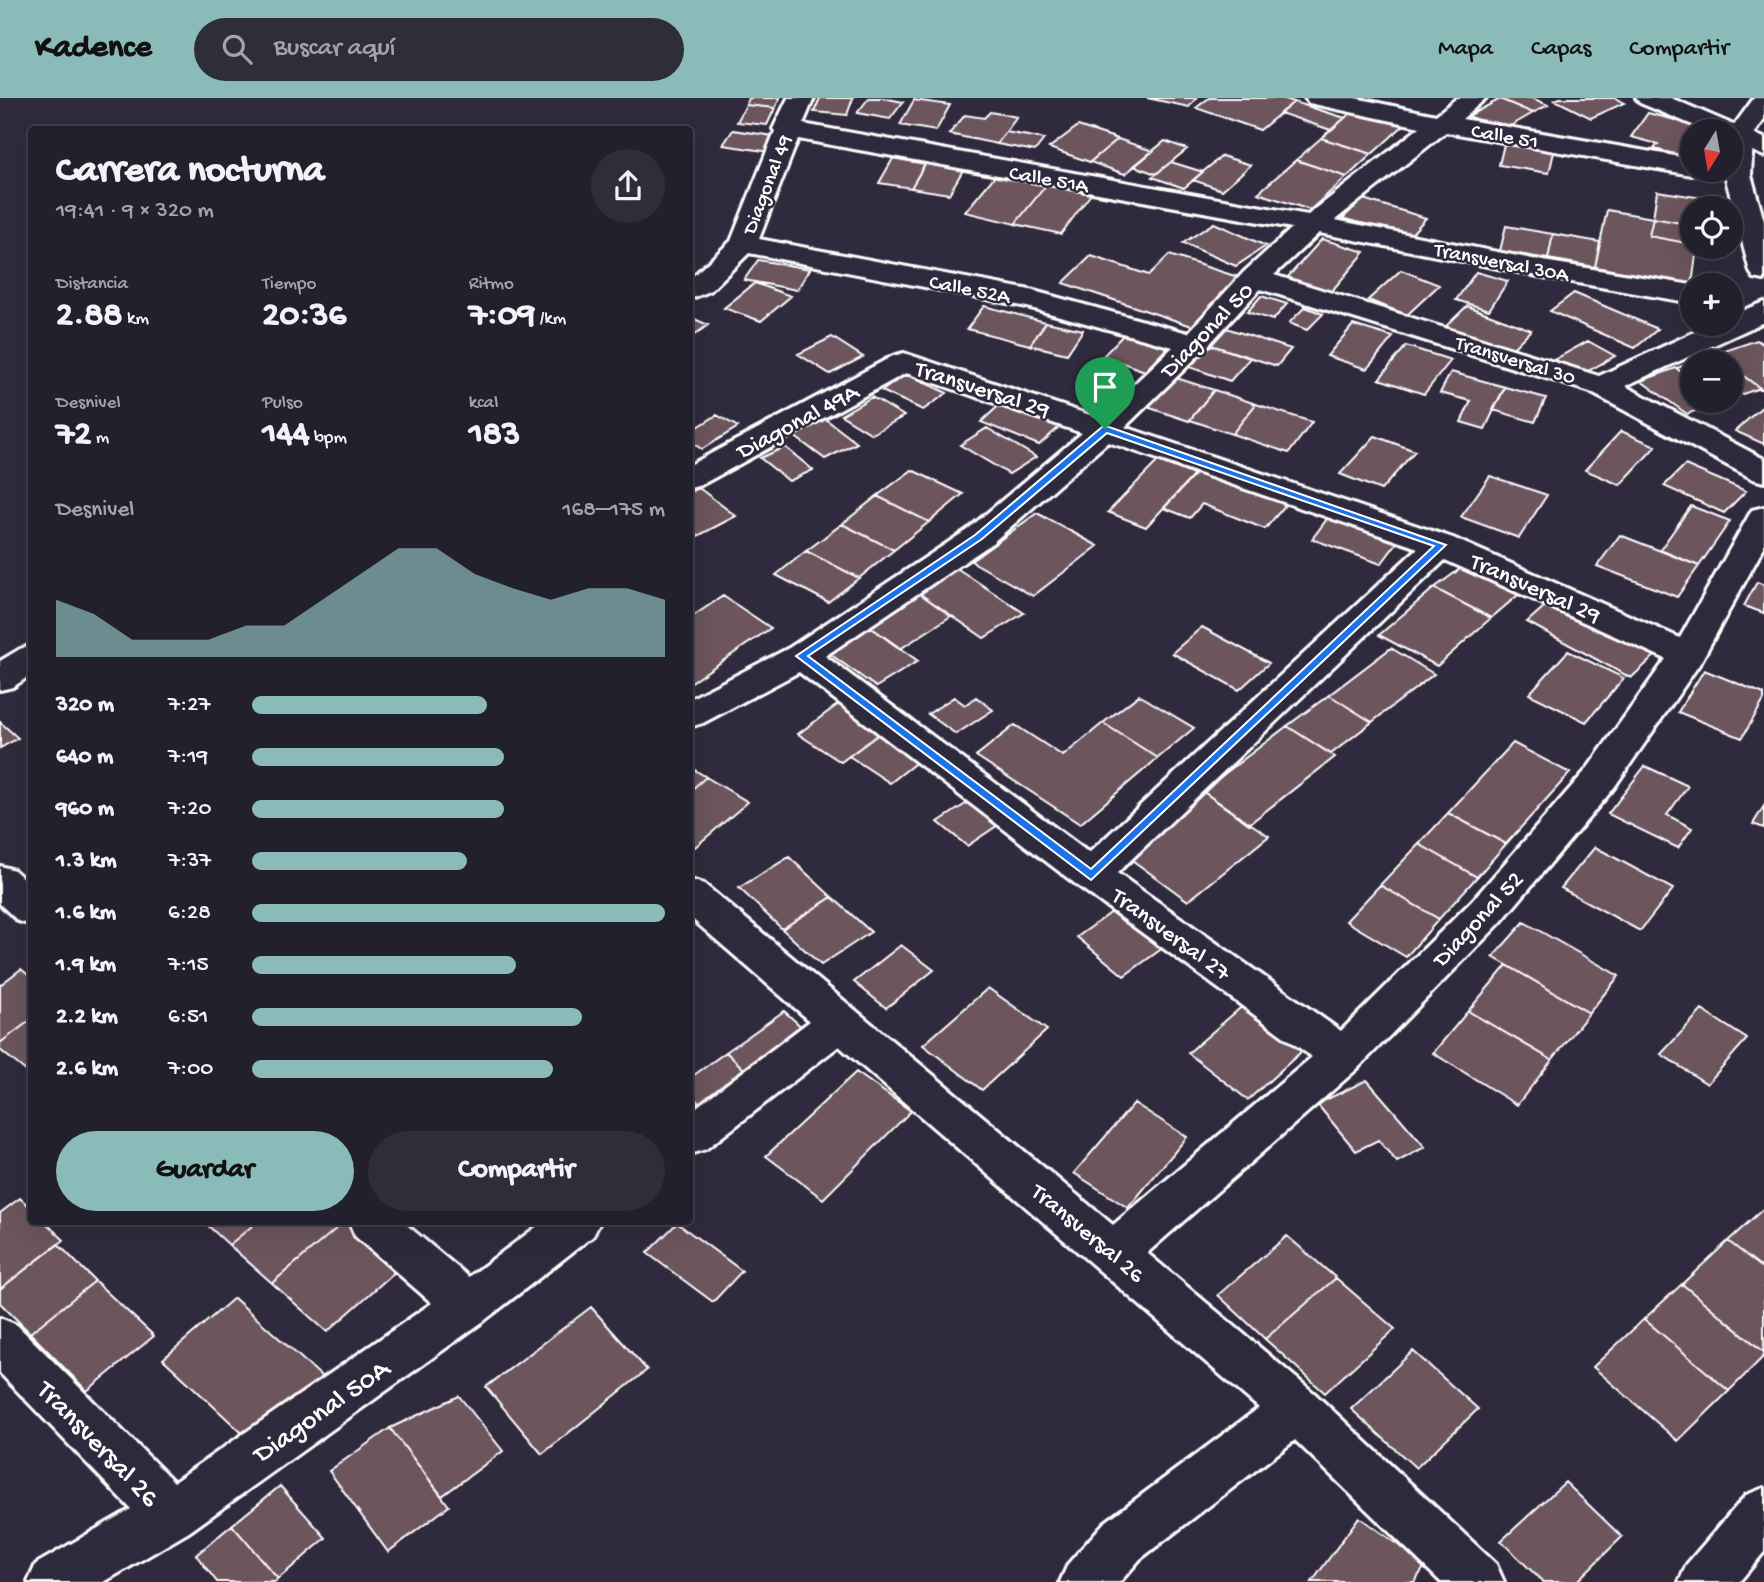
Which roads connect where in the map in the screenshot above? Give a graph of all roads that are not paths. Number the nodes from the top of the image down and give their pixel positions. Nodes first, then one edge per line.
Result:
1 (800, 98) edge
2 (1318, 98) edge
3 (1473, 98) edge
4 (1649, 98) edge
5 (1764, 102) edge
6 (1699, 119) edge
7 (1439, 123) junction
8 (786, 129) junction
9 (1743, 134) edge
10 (1680, 165) edge
11 (1740, 182) edge
12 (1313, 224) junction
13 (743, 244) junction
14 (1764, 272) edge
15 (1254, 278) junction
16 (693, 289) edge
17 (1680, 292) edge
18 (1743, 302) edge
19 (1764, 306) edge
20 (1764, 311) edge
21 (1194, 344) junction
22 (904, 362) joint
23 (1601, 386) junction
24 (1105, 429) junction
25 (1764, 472) edge
26 (693, 476) edge
27 (1764, 517) edge
28 (1441, 545) junction
29 (1688, 655) junction
30 (801, 656) junction
31 (28, 660) edge
32 (0, 678) edge
33 (693, 713) edge
34 (1091, 875) junction
35 (693, 898) edge
36 (840, 1021) junction
37 (1343, 1056) junction
38 (693, 1134) edge
39 (375, 1225) edge
40 (573, 1225) edge
41 (1114, 1253) junction
42 (468, 1304) junction
43 (0, 1340) edge
44 (1297, 1409) junction
45 (1764, 1513) edge
46 (171, 1514) junction
47 (54, 1582) edge
48 (1086, 1582) edge
49 (1478, 1582) edge
50 (1705, 1582) edge

1 - 8 street, Diagonal 49
2 - 7 street, Calle 51
3 - 7 street, Diagonal 50
4 - 6 street
5 - 9 street
7 - 10 street, Calle 51
7 - 12 street, Diagonal 50
8 - 12 street, Calle 51A
8 - 13 street, Diagonal 49
11 - 14 street
12 - 15 street, Diagonal 50
12 - 17 street, Transversal 30A
13 - 16 street, Diagonal 49
13 - 21 street, Calle 52A
15 - 21 street, Diagonal 50
15 - 23 street, Transversal 30
18 - 19 street
20 - 23 street
21 - 24 street, Diagonal 50
22 - 24 street, Transversal 29
22 - 26 street, Diagonal 49A
23 - 25 street, Transversal 30
24 - 28 street, Transversal 29
24 - 30 street, Diagonal 50
27 - 29 street, Diagonal 52
28 - 29 street, Transversal 29
28 - 34 street
29 - 37 street, Diagonal 52
30 - 33 street, Diagonal 50
30 - 34 street, Transversal 27
31 - 32 street
34 - 37 street, Transversal 27
35 - 36 street, Transversal 26
36 - 38 street
36 - 41 street, Transversal 26
37 - 41 street, Diagonal 52
39 - 42 street
40 - 42 street, Diagonal 50A
41 - 44 street, Transversal 26
42 - 46 street, Diagonal 50A
43 - 46 street, Transversal 26
44 - 48 street
44 - 49 street, Transversal 26
45 - 50 street
46 - 47 street, Diagonal 50A

